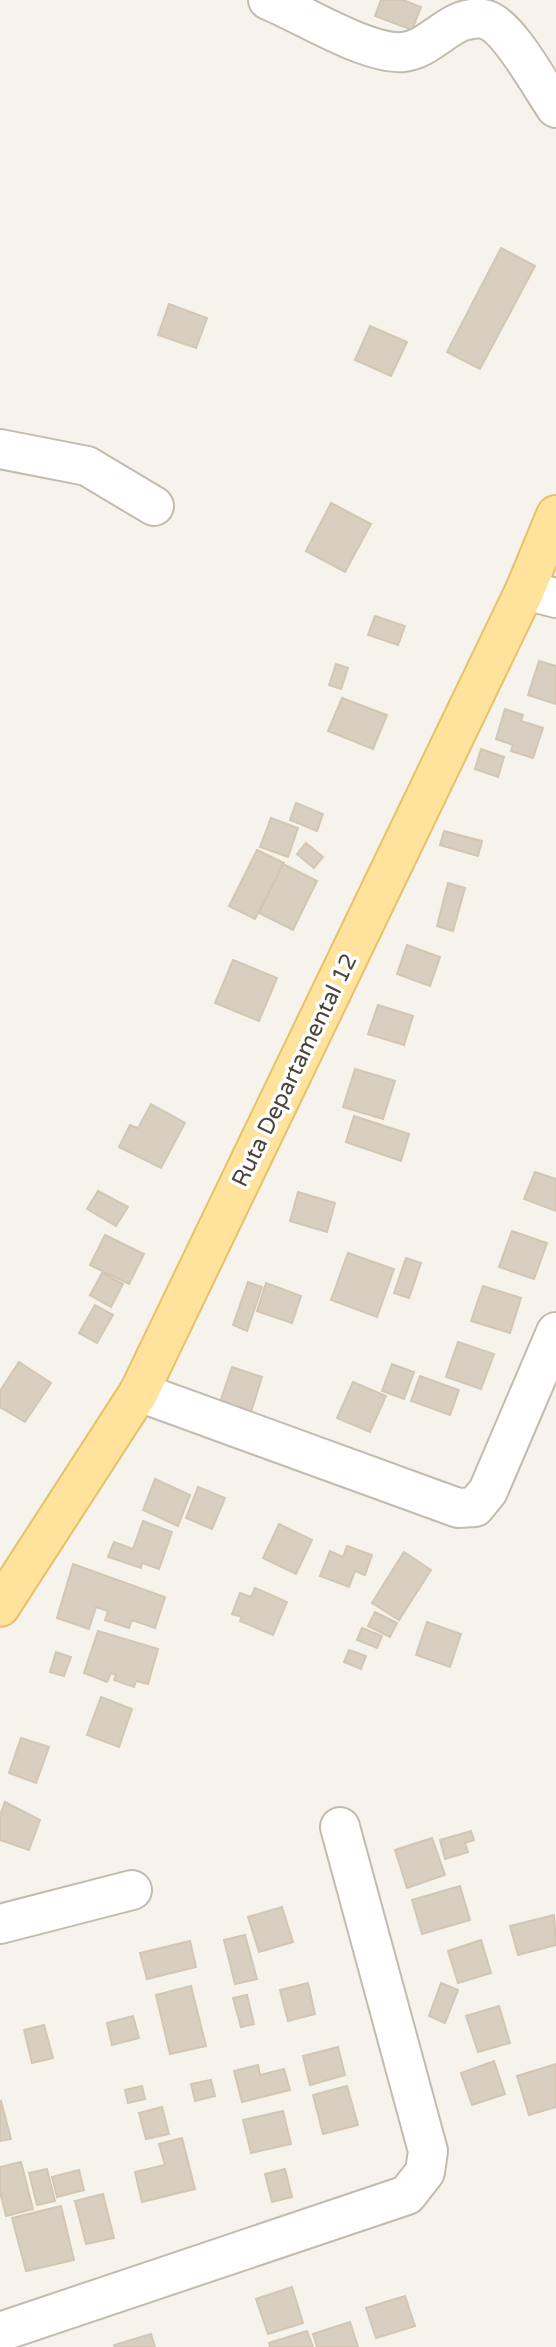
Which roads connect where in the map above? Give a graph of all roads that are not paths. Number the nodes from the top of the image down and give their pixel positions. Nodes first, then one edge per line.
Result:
1 (268, 0) edge
2 (556, 108) edge
3 (0, 449) edge
4 (154, 506) dead end
5 (556, 515) edge
6 (541, 594) edge
7 (556, 1332) edge
8 (139, 1392) junction
9 (0, 1607) edge
10 (340, 1827) dead end
11 (132, 1890) dead end
12 (0, 1924) edge
13 (0, 2332) edge

1 - 2 street
3 - 4 street
5 - 6 main road, Ruta Departamental 12
6 - 8 main road, Ruta Departamental 12
7 - 8 street
8 - 9 main road, Ruta Departamental 12
10 - 13 street
11 - 12 street

